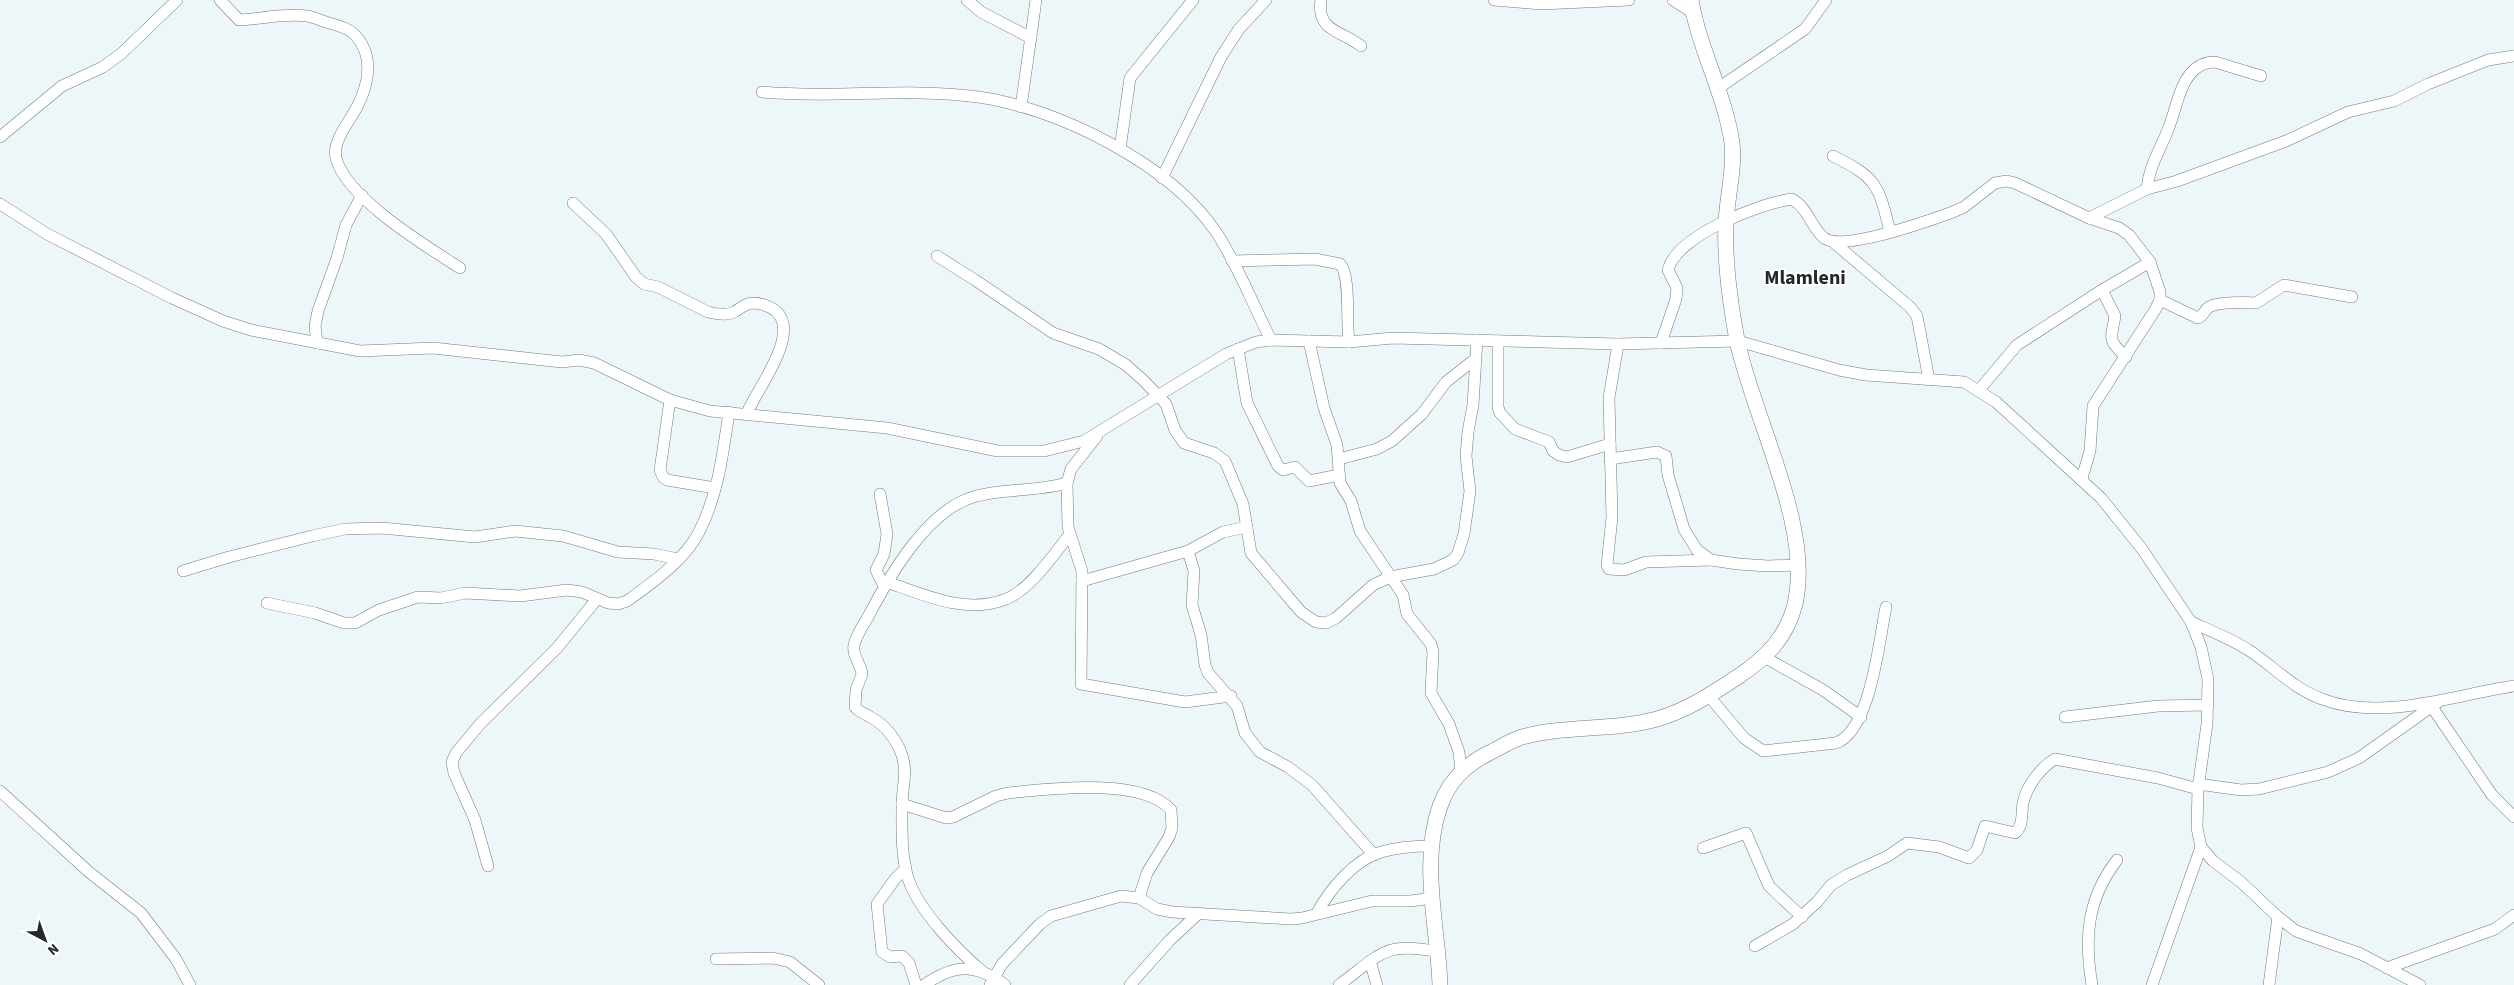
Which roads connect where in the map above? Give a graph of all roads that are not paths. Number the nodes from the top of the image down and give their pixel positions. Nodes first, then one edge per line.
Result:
1 (177, 0) edge
2 (220, 0) edge
3 (967, 0) edge
4 (1036, 0) edge
5 (1194, 0) edge
6 (1266, 0) edge
7 (1321, 0) edge
8 (1494, 0) edge
9 (1629, 0) edge
10 (1673, 0) edge
11 (1826, 0) edge
12 (1692, 7) edge
13 (1031, 38) junction
14 (1361, 46) dead end
15 (2514, 56) edge
16 (2261, 76) dead end
17 (1717, 89) junction
18 (762, 92) dead end
19 (1020, 107) junction
20 (0, 137) edge
21 (1120, 149) junction
22 (1832, 156) dead end
23 (1162, 178) junction
24 (2147, 189) junction
25 (362, 195) junction
26 (573, 203) dead end
27 (0, 204) edge
28 (2089, 218) junction
29 (1726, 222) junction
30 (1890, 231) junction
31 (1832, 241) junction
32 (937, 256) dead end
33 (1232, 261) junction
34 (2150, 262) junction
35 (460, 268) dead end
36 (2102, 290) junction
37 (2352, 297) dead end
38 (2160, 300) junction
39 (1271, 340) junction
40 (1309, 340) junction
41 (1477, 340) junction
42 (1498, 341) junction
43 (1349, 342) junction
44 (1738, 342) junction
45 (317, 343) junction
46 (1661, 343) junction
47 (1618, 344) junction
48 (1238, 349) junction
49 (2126, 357) junction
50 (1474, 360) junction
51 (1929, 380) junction
52 (1979, 390) junction
53 (1156, 395) junction
54 (670, 400) junction
55 (729, 412) junction
56 (747, 413) junction
57 (1100, 433) junction
58 (1610, 444) junction
59 (1338, 459) junction
60 (1610, 459) junction
61 (1339, 475) junction
62 (2082, 478) junction
63 (1067, 483) junction
64 (715, 488) junction
65 (880, 494) dead end
66 (1247, 528) junction
67 (1070, 534) junction
68 (1188, 551) junction
69 (678, 559) junction
70 (1712, 560) junction
71 (1798, 565) junction
72 (183, 571) dead end
73 (1390, 577) junction
74 (1082, 581) junction
75 (886, 584) junction
76 (597, 599) junction
77 (267, 603) dead end
78 (1886, 607) dead end
79 (2191, 622) junction
80 (1764, 657) junction
81 (2514, 686) edge
82 (1231, 696) junction
83 (1708, 696) junction
84 (2436, 704) junction
85 (2208, 705) junction
86 (1861, 717) junction
87 (2065, 717) dead end
88 (1461, 771) junction
89 (2198, 787) junction
90 (0, 790) edge
91 (902, 804) junction
92 (2514, 816) edge
93 (1432, 846) junction
94 (2201, 847) junction
95 (1703, 848) dead end
96 (1374, 855) junction
97 (2117, 860) dead end
98 (488, 866) dead end
99 (906, 868) junction
100 (1139, 898) junction
101 (1432, 898) junction
102 (1199, 913) junction
103 (1318, 913) junction
104 (2514, 915) edge
105 (1802, 917) junction
106 (2278, 917) junction
107 (1755, 946) dead end
108 (1439, 952) junction
109 (716, 959) dead end
110 (1370, 961) junction
111 (2388, 968) junction
112 (989, 978) edge
113 (190, 985) edge
114 (819, 985) edge
115 (916, 985) edge
116 (924, 985) edge
117 (1005, 985) edge
118 (1130, 985) edge
119 (1339, 985) edge
120 (1377, 985) edge
121 (1440, 985) edge
122 (2092, 985) edge
123 (2152, 985) edge
124 (2269, 985) edge
125 (2420, 985) edge

1 - 20 street
2 - 25 street
3 - 13 street
4 - 13 street
5 - 21 street
6 - 23 street
7 - 14 street
8 - 9 street
10 - 12 street
11 - 17 street
12 - 17 main road
13 - 19 street
15 - 24 street
16 - 24 street
17 - 29 main road
18 - 19 street
19 - 21 street
21 - 23 street
22 - 30 street
23 - 33 street
24 - 28 street
25 - 35 street
25 - 45 street
26 - 56 street
27 - 45 street
28 - 30 street
28 - 34 street
29 - 31 street
29 - 44 main road
29 - 46 street
30 - 31 street
31 - 51 street
32 - 53 street
33 - 39 street
33 - 43 street
34 - 36 street
34 - 38 street
36 - 49 street
36 - 52 street
37 - 38 street
38 - 49 street
39 - 40 street
39 - 48 street
40 - 43 street
40 - 59 street
41 - 42 street
41 - 43 street
41 - 50 street
42 - 47 street
42 - 58 street
44 - 46 street
44 - 51 street
44 - 71 main road
45 - 54 street
46 - 47 street
47 - 58 street
48 - 53 street
48 - 61 street
49 - 62 street
50 - 59 street
50 - 73 street
51 - 52 street
52 - 62 street
53 - 57 street
53 - 66 street
54 - 55 street
54 - 64 street
55 - 56 street
55 - 64 street
56 - 57 street
57 - 63 street
58 - 60 street
59 - 61 street
60 - 70 street
60 - 70 street
61 - 73 street
62 - 79 street
63 - 67 street
63 - 75 street
64 - 69 street
65 - 75 street
66 - 68 street
66 - 73 street
67 - 74 street
67 - 75 street
68 - 74 street
68 - 82 street
69 - 72 street
69 - 76 street
70 - 71 street
71 - 80 main road
73 - 88 street
74 - 82 street
75 - 91 street
76 - 77 street
76 - 98 street
78 - 86 street
79 - 84 street
79 - 85 street
80 - 83 main road
80 - 86 street
81 - 84 street
82 - 96 street
83 - 86 street
83 - 88 main road
84 - 89 street
84 - 92 street
85 - 87 street
85 - 89 street
88 - 93 main road
89 - 94 street
89 - 105 street
90 - 113 street
91 - 99 street
91 - 100 street
93 - 96 street
93 - 101 main road
94 - 106 street
94 - 123 street
95 - 105 street
96 - 103 street
97 - 122 street
99 - 112 street
99 - 115 street
100 - 102 street
100 - 112 street
101 - 103 street
101 - 108 main road
102 - 103 street
102 - 118 street
104 - 111 street
105 - 107 street
106 - 111 street
106 - 124 street
108 - 110 street
108 - 121 main road
109 - 114 street
110 - 119 street
110 - 120 street
111 - 125 street
112 - 116 street
112 - 117 street

